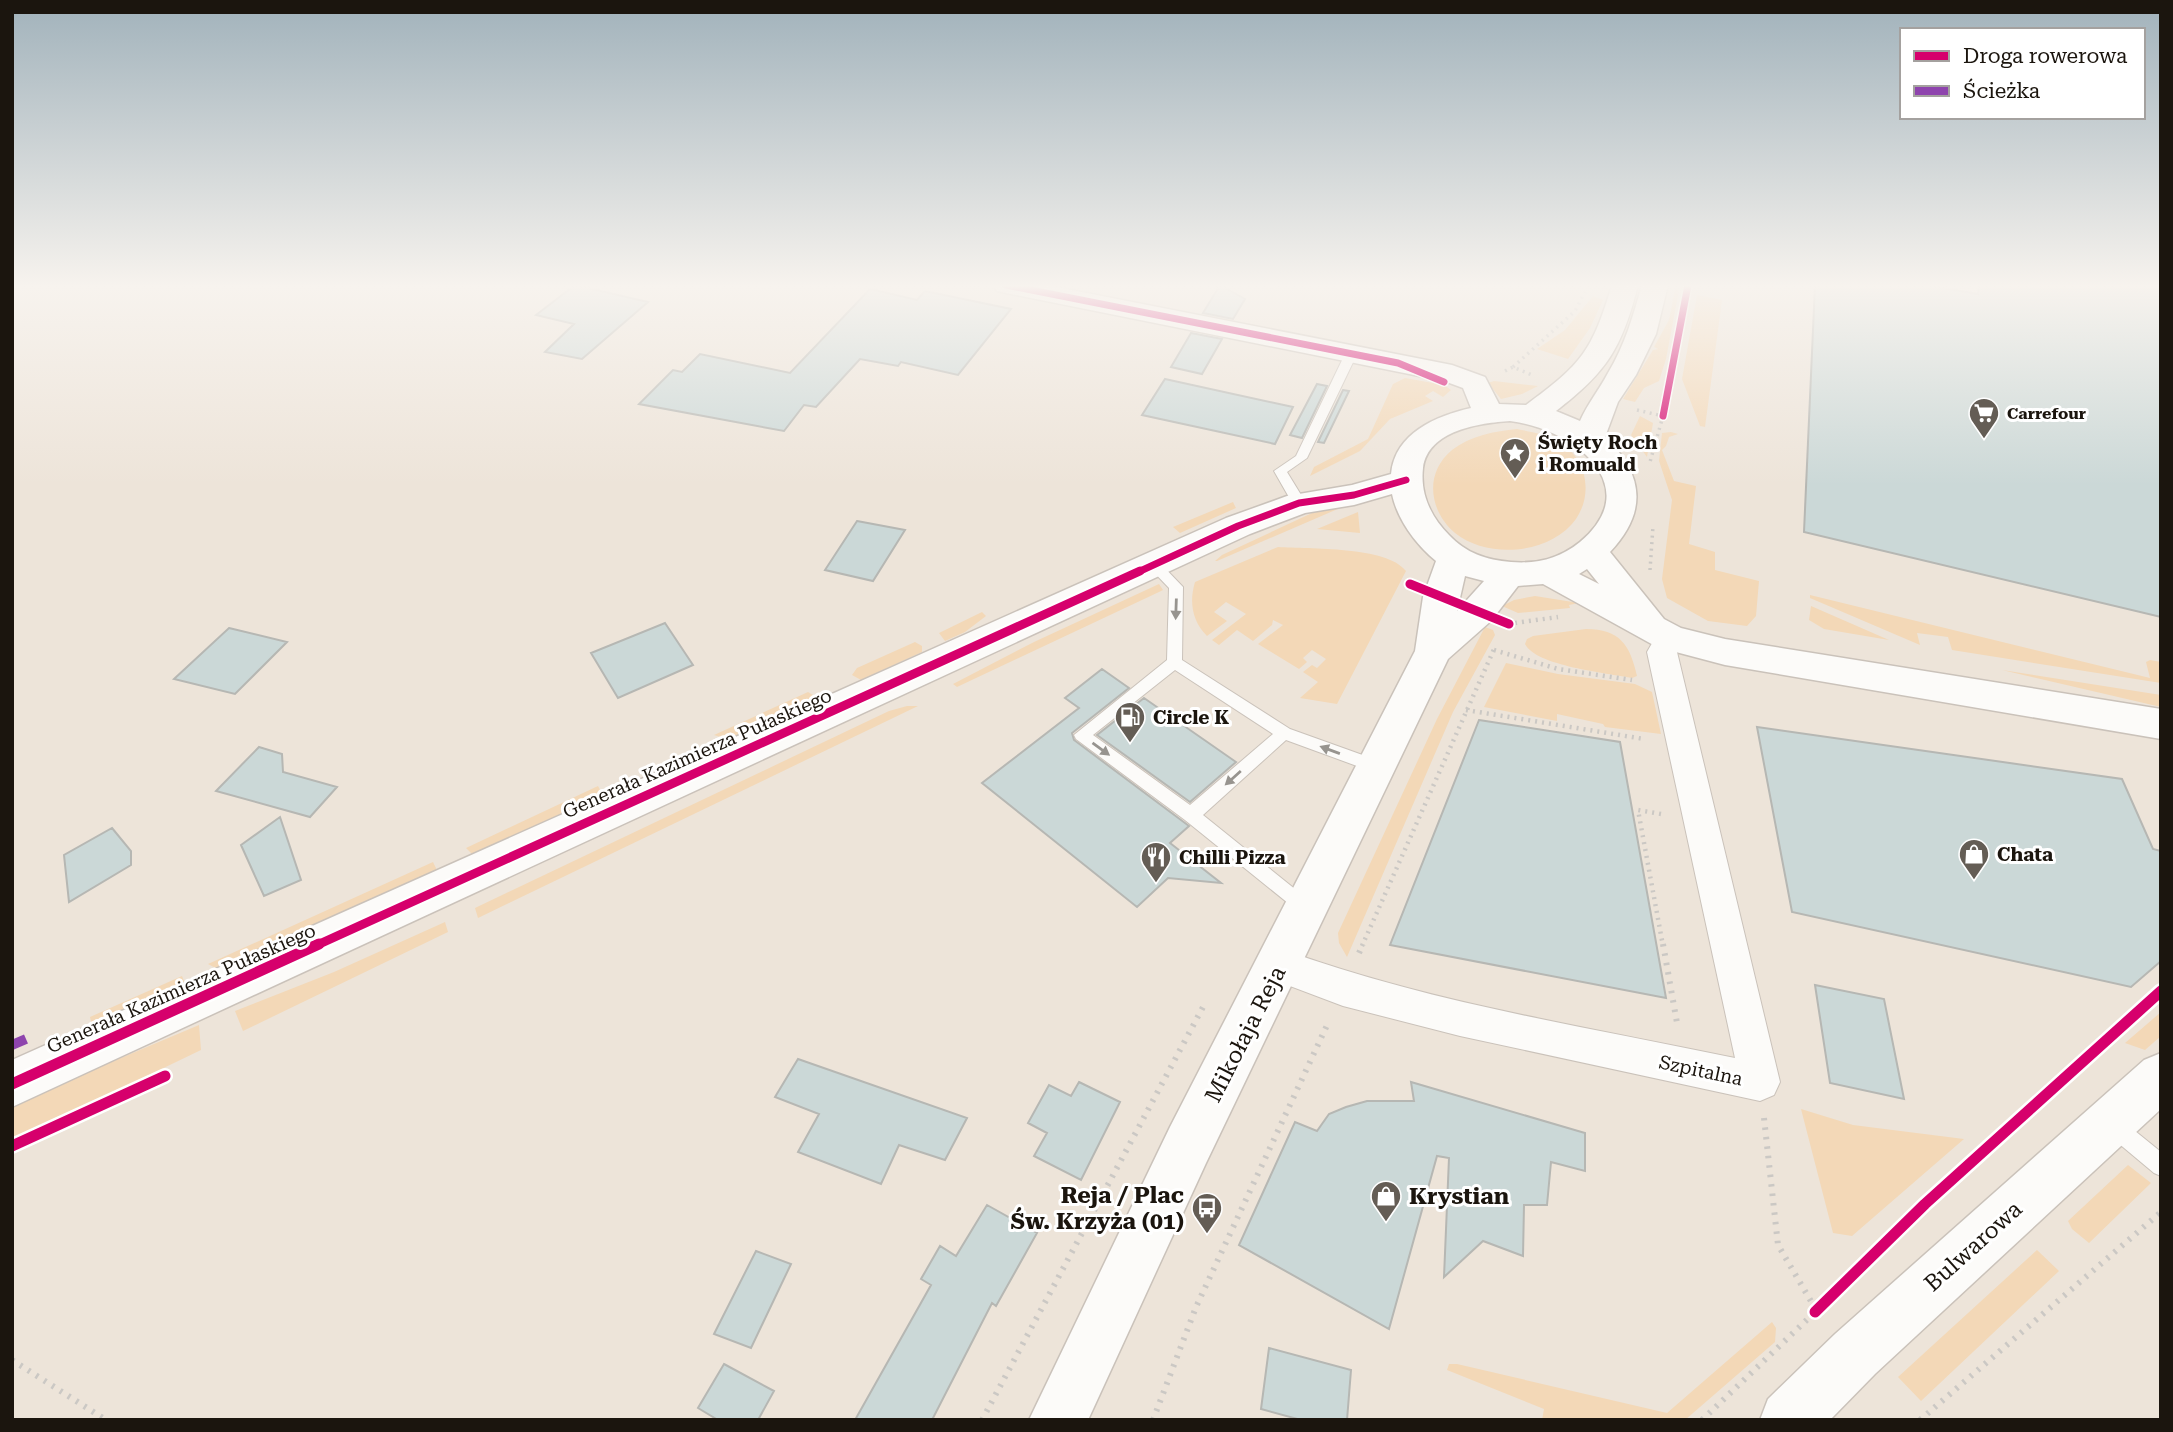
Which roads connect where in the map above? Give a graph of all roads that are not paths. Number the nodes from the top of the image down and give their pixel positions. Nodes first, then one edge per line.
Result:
1 (1340, 352) edge
2 (1599, 352) edge
3 (1633, 352) edge
4 (1351, 354) junction
5 (1488, 414) junction
6 (1533, 414) junction
7 (1589, 438) junction
8 (1406, 480) junction
9 (1299, 503) junction
10 (1591, 551) junction
11 (1454, 558) junction
12 (1154, 565) junction
13 (1549, 572) junction
14 (1508, 574) junction
15 (1661, 632) junction
16 (1433, 651) junction
17 (1174, 662) junction
18 (2161, 724) edge
19 (1284, 733) junction
20 (1376, 767) junction
21 (1191, 815) junction
22 (1306, 908) junction
23 (1279, 965) junction
24 (2161, 1076) edge
25 (12, 1084) edge
26 (2109, 1122) junction
27 (2161, 1166) edge
28 (1058, 1419) edge
29 (1789, 1420) edge

1 - 4 street
2 - 6 street
3 - 7 street
4 - 5 street
4 - 9 lane
5 - 6 street
5 - 8 street
6 - 7 street
7 - 10 street
8 - 9 street, Generała Kazimierza Pułaskiego
8 - 11 street
9 - 12 street, Generała Kazimierza Pułaskiego
10 - 13 street
10 - 15 street
11 - 14 street
11 - 16 street
12 -> 17 lane
12 - 25 street, Generała Kazimierza Pułaskiego
13 - 14 street
13 - 15 street
14 - 16 street
15 - 18 street
15 - 23 street, Szpitalna
16 - 20 street, Mikołaja Reja
17 - 19 lane
17 -> 21 lane
20 -> 19 lane
19 -> 21 lane
20 - 22 street, Mikołaja Reja
21 - 22 lane
22 - 23 street, Mikołaja Reja
23 - 28 street, Mikołaja Reja
24 - 26 street, Bulwarowa
26 - 27 lane
26 - 29 street, Bulwarowa

